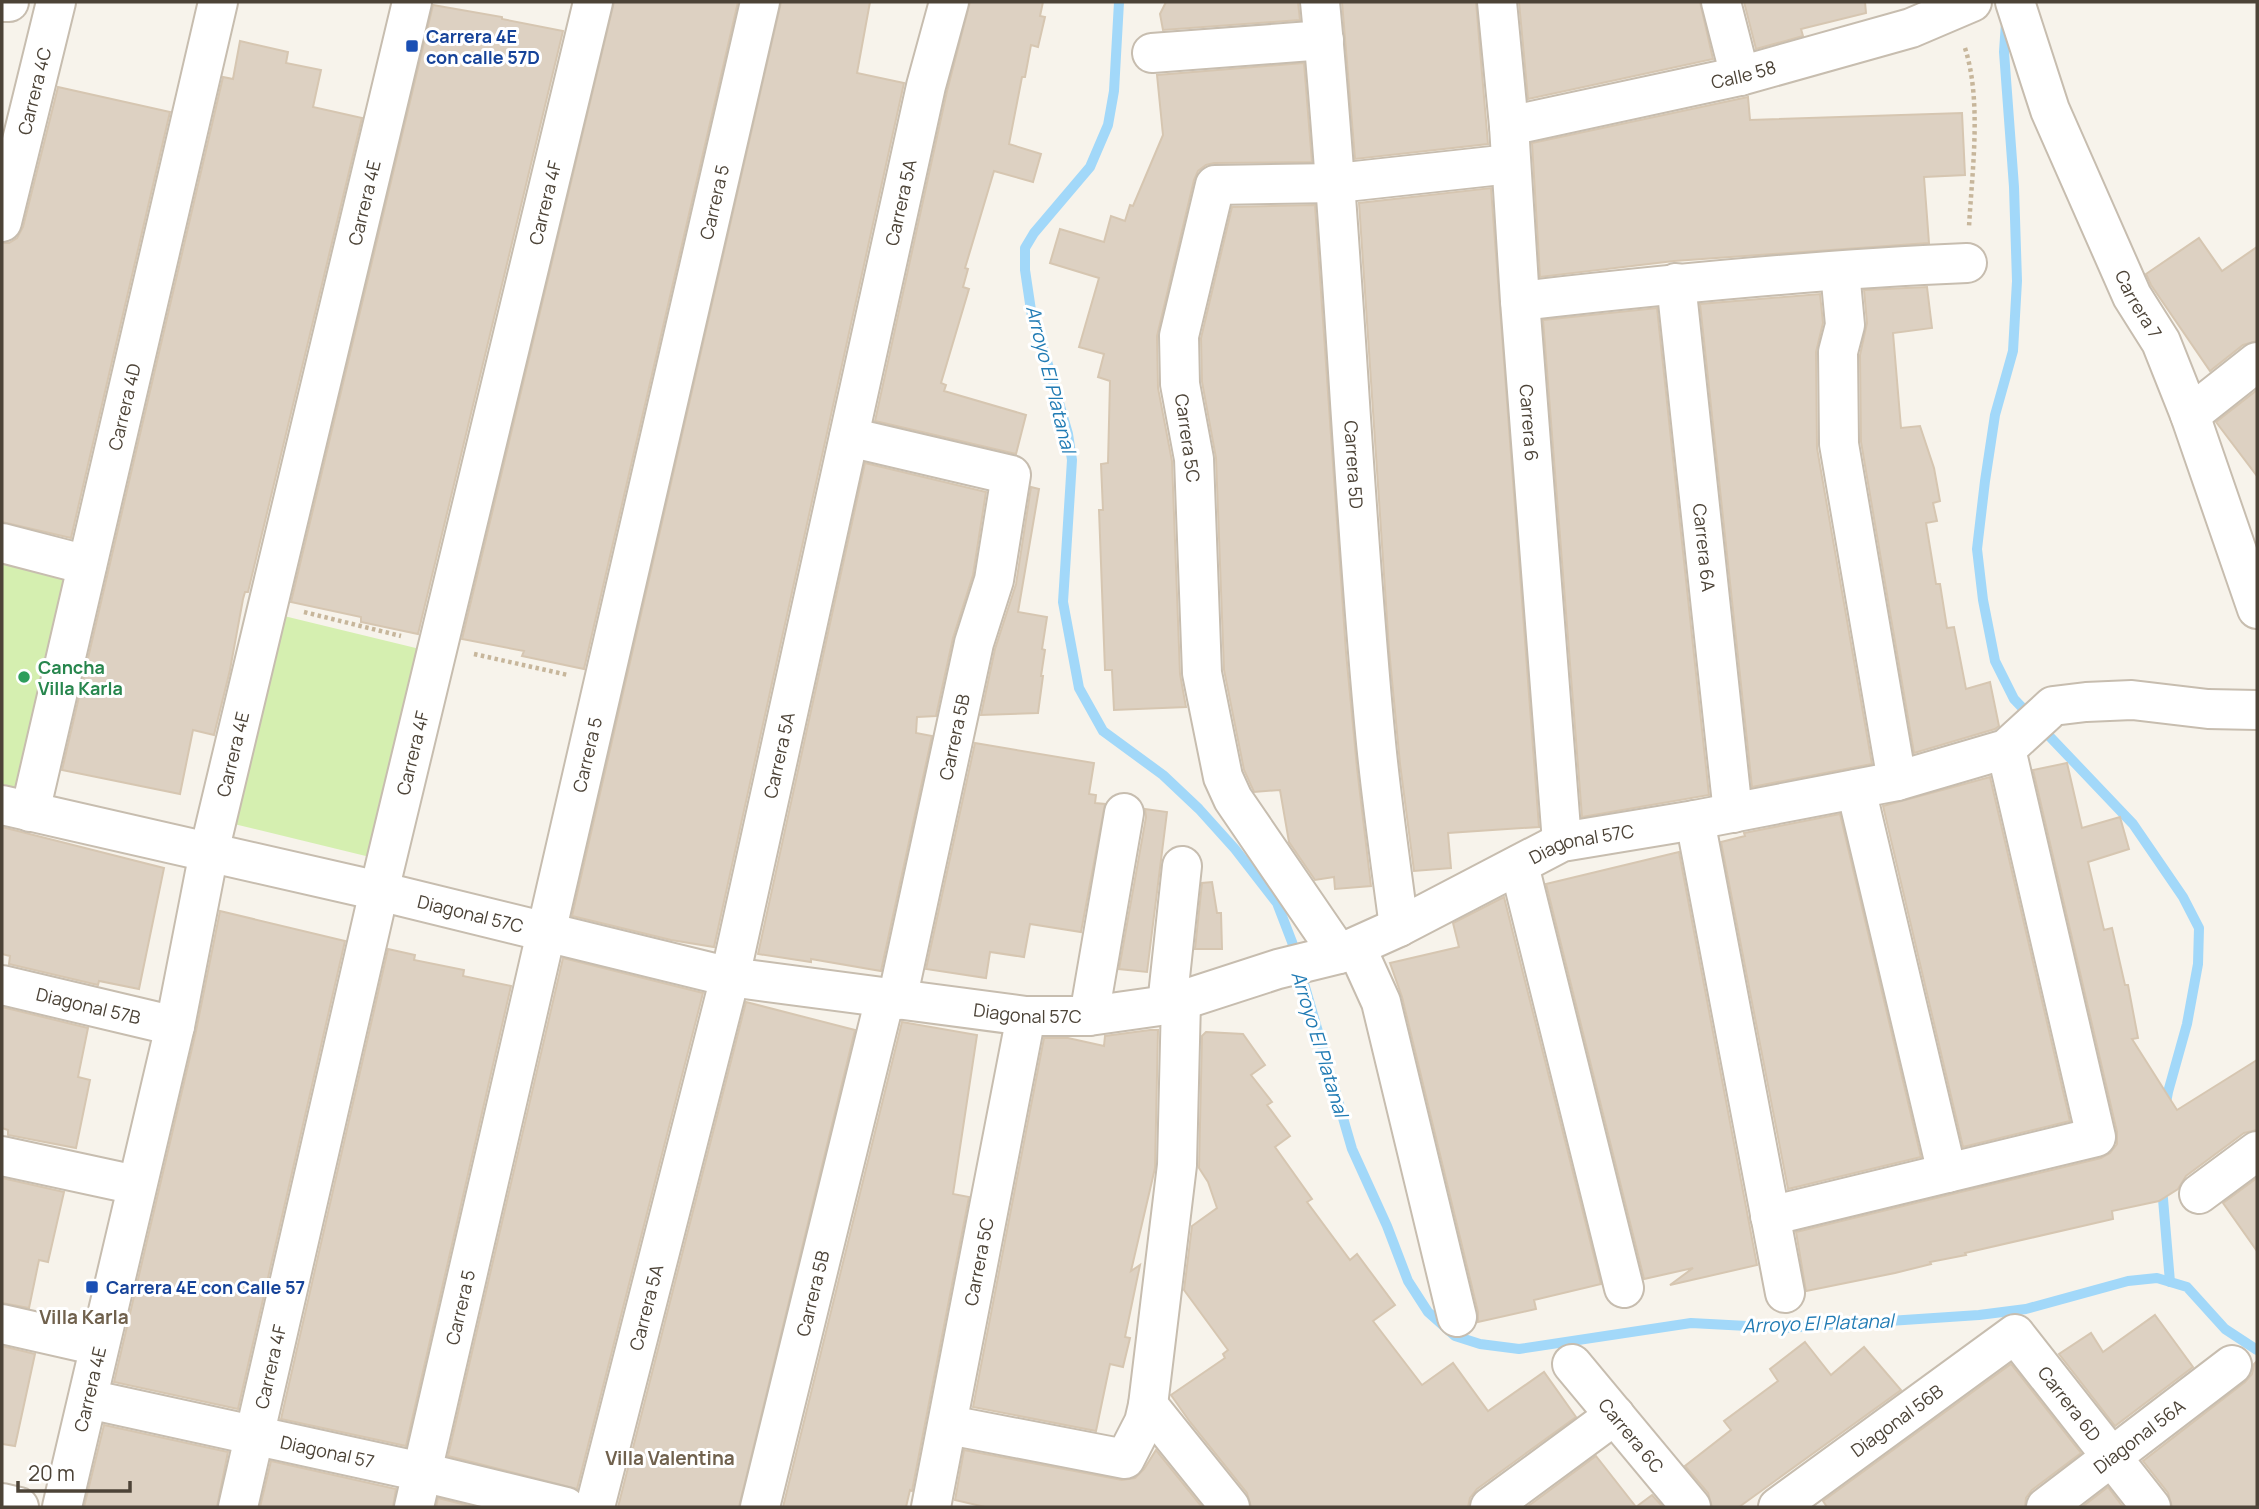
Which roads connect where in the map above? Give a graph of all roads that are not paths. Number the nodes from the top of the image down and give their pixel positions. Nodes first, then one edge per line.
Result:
1 (2, 2) edge
2 (9, 2) edge
3 (56, 2) edge
4 (218, 2) edge
5 (412, 2) edge
6 (593, 2) edge
7 (760, 2) edge
8 (949, 2) edge
9 (1321, 2) edge
10 (1497, 2) edge
11 (1721, 2) edge
12 (2015, 2) edge
13 (1962, 6) edge
14 (1907, 15) edge
15 (1324, 40) junction
16 (1152, 53) dead end
17 (1740, 76) junction
18 (1509, 126) junction
19 (1510, 164) junction
20 (1337, 183) junction
21 (2, 222) edge
22 (1967, 264) road end
23 (1840, 271) junction
24 (1676, 283) junction
25 (1520, 301) junction
26 (2257, 362) edge
27 (2190, 415) junction
28 (849, 436) junction
29 (2, 543) edge
30 (87, 565) junction
31 (2253, 584) edge
32 (2257, 710) edge
33 (2028, 729) junction
34 (1897, 781) junction
35 (1856, 789) junction
36 (16, 808) edge
37 (1124, 813) dead end
38 (1733, 813) junction
39 (1695, 820) junction
40 (1562, 842) junction
41 (209, 852) junction
42 (1519, 865) junction
43 (1182, 866) dead end
44 (379, 891) junction
45 (1399, 927) junction
46 (546, 933) junction
47 (1337, 953) junction
48 (730, 977) junction
49 (2, 985) edge
50 (891, 999) junction
51 (1174, 1003) junction
52 (1026, 1016) junction
53 (1089, 1016) junction
54 (175, 1026) junction
55 (2257, 1150) edge
56 (2, 1156) edge
57 (1947, 1173) junction
58 (136, 1185) junction
59 (2199, 1194) dead end
60 (1770, 1216) junction
61 (1624, 1289) dead end
62 (1785, 1293) dead end
63 (1457, 1317) dead end
64 (2, 1324) edge
65 (2015, 1334) joint
66 (99, 1346) junction
67 (1572, 1364) dead end
68 (2232, 1366) dead end
69 (88, 1399) junction
70 (1148, 1405) junction
71 (1615, 1415) junction
72 (949, 1425) junction
73 (253, 1436) junction
74 (2111, 1456) junction
75 (418, 1490) edge
76 (2, 1503) edge
77 (19, 1507) edge
78 (62, 1507) edge
79 (238, 1507) edge
80 (566, 1507) edge
81 (595, 1507) edge
82 (760, 1507) edge
83 (931, 1507) edge
84 (1230, 1507) edge
85 (1490, 1507) edge
86 (1691, 1507) edge
87 (1779, 1507) edge
88 (2046, 1507) edge
89 (2151, 1507) edge

1 - 2 street
3 - 21 street, Carrera 4C
4 - 30 street, Carrera 4D
5 - 41 street, Carrera 4E
6 - 44 street, Carrera 4F
7 - 46 street, Carrera 5
8 - 28 street, Carrera 5A
9 - 15 street, Carrera 5D
10 - 18 street, Carrera 6
11 - 17 street
12 - 27 street, Carrera 7
13 - 14 street, Calle 58
14 - 17 street, Calle 58
15 - 16 street
15 - 20 street, Carrera 5D
17 - 18 street, Calle 58
18 - 19 street, Carrera 6
19 - 20 street, Carrera 5C
19 - 25 street, Carrera 6
20 - 45 street, Carrera 5D
20 - 47 street, Carrera 5C
22 - 23 street
23 - 24 street
23 - 34 street
24 - 25 street
24 - 38 street, Carrera 6A
25 - 40 street, Carrera 6
26 - 27 street
27 - 31 street, Carrera 7
28 - 48 street, Carrera 5A
28 - 50 street, Carrera 5B
29 - 30 street
30 - 36 street, Carrera 4D
32 - 33 street, Diagonal 57C
33 - 34 street, Diagonal 57C
33 - 57 street
34 - 35 street, Diagonal 57C
35 - 38 street, Diagonal 57C
35 - 57 street
36 - 41 street, Diagonal 57C
37 - 53 street
38 - 39 street, Diagonal 57C
39 - 40 street, Diagonal 57C
39 - 60 street
40 - 42 street, Diagonal 57C
41 - 44 street, Diagonal 57C
41 - 54 street, Carrera 4E
42 - 45 street, Diagonal 57C
42 - 61 street
43 - 51 street
44 - 46 street, Diagonal 57C
44 - 73 street, Carrera 4F
45 - 47 street, Diagonal 57C
46 - 48 street, Diagonal 57C
46 - 75 street, Carrera 5
47 - 51 street, Diagonal 57C
47 - 63 street
48 - 50 street, Diagonal 57C
48 - 81 street, Carrera 5A
49 - 54 street, Diagonal 57B
50 - 52 street, Diagonal 57C
50 - 82 street, Carrera 5B
51 - 53 street, Diagonal 57C
51 - 70 street
52 - 53 street, Diagonal 57C
52 - 72 street, Carrera 5C
54 - 58 street, Carrera 4E
55 - 59 street
56 - 58 street
57 - 60 street
58 - 66 street, Carrera 4E
60 - 62 street
64 - 66 street
65 - 74 street, Carrera 6D
65 - 87 street, Diagonal 56B
66 - 69 street, Carrera 4E
67 - 71 street, Carrera 6C
68 - 74 street, Diagonal 56A
69 - 73 street, Diagonal 57
69 - 78 street, Carrera 4E
70 - 72 street
70 - 84 street
71 - 85 street
71 - 86 street, Carrera 6C
72 - 83 street, Carrera 5C
73 - 75 street, Diagonal 57
73 - 79 street, Carrera 4F
74 - 88 street, Diagonal 56A
74 - 89 street, Carrera 6D
75 - 80 street, Diagonal 57
76 - 77 street

